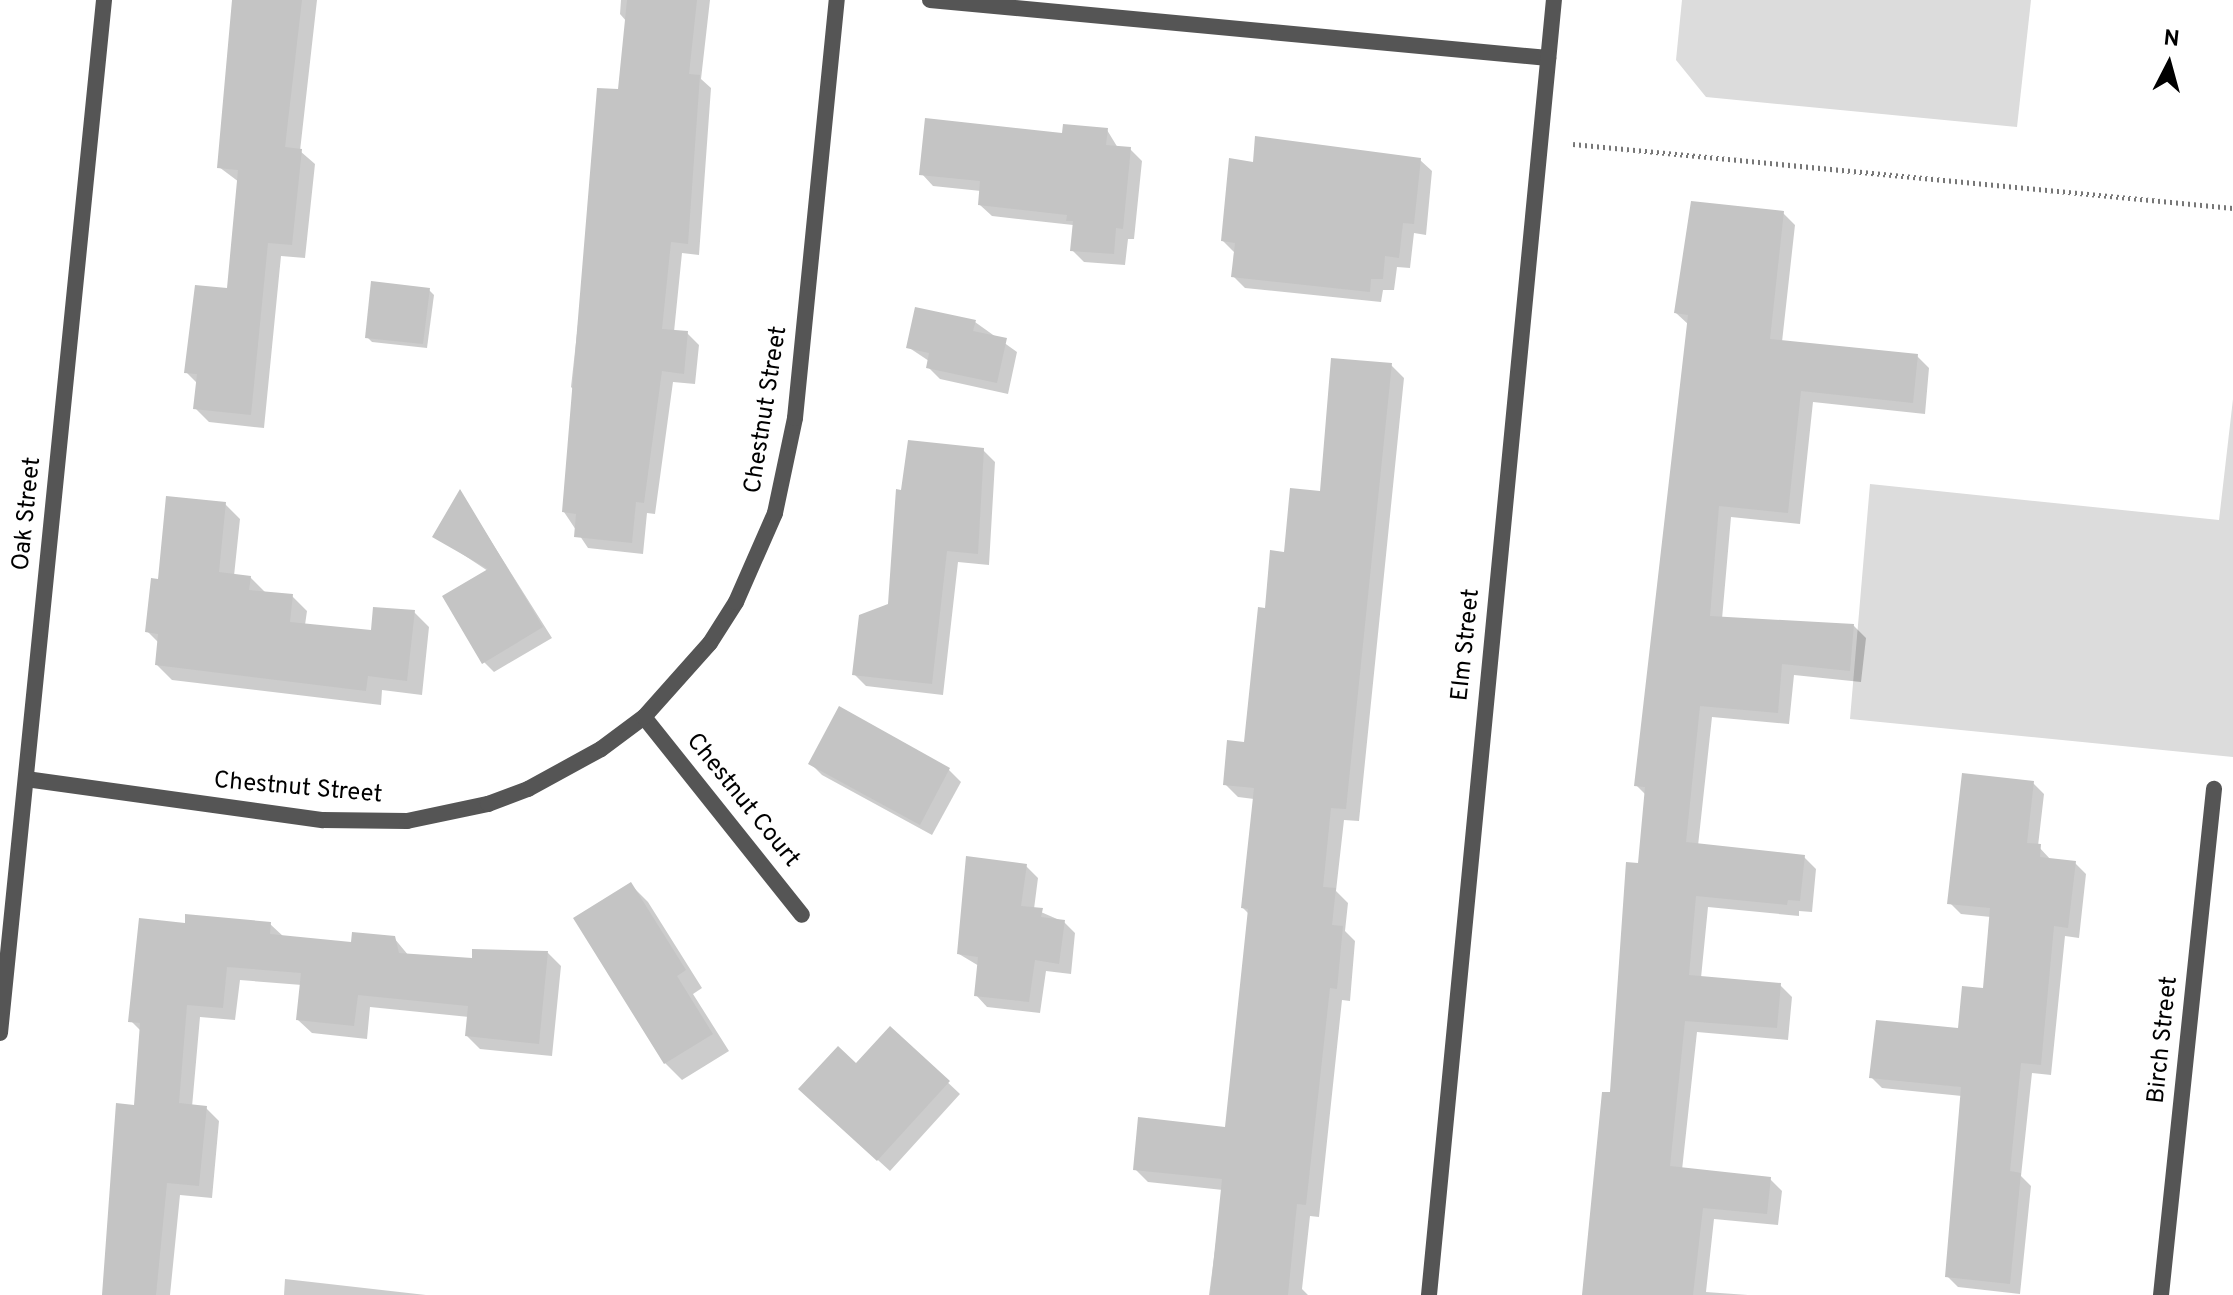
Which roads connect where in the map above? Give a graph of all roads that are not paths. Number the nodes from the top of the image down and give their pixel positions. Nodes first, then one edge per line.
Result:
1 (104, 0) edge
2 (837, 0) edge
3 (930, 0) edge
4 (1554, 0) edge
5 (1548, 58) junction
6 (644, 717) junction
7 (26, 779) junction
8 (2214, 789) dead end
9 (802, 915) dead end
10 (0, 1033) edge
11 (1429, 1295) edge
12 (2161, 1295) edge

1 - 7 street, Oak Street
2 - 6 street, Chestnut Street
3 - 5 street
4 - 5 street, Elm Street
5 - 11 street, Elm Street
6 - 7 street, Chestnut Street
6 - 9 street, Chestnut Court
7 - 10 street, Oak Street
8 - 12 street, Birch Street

